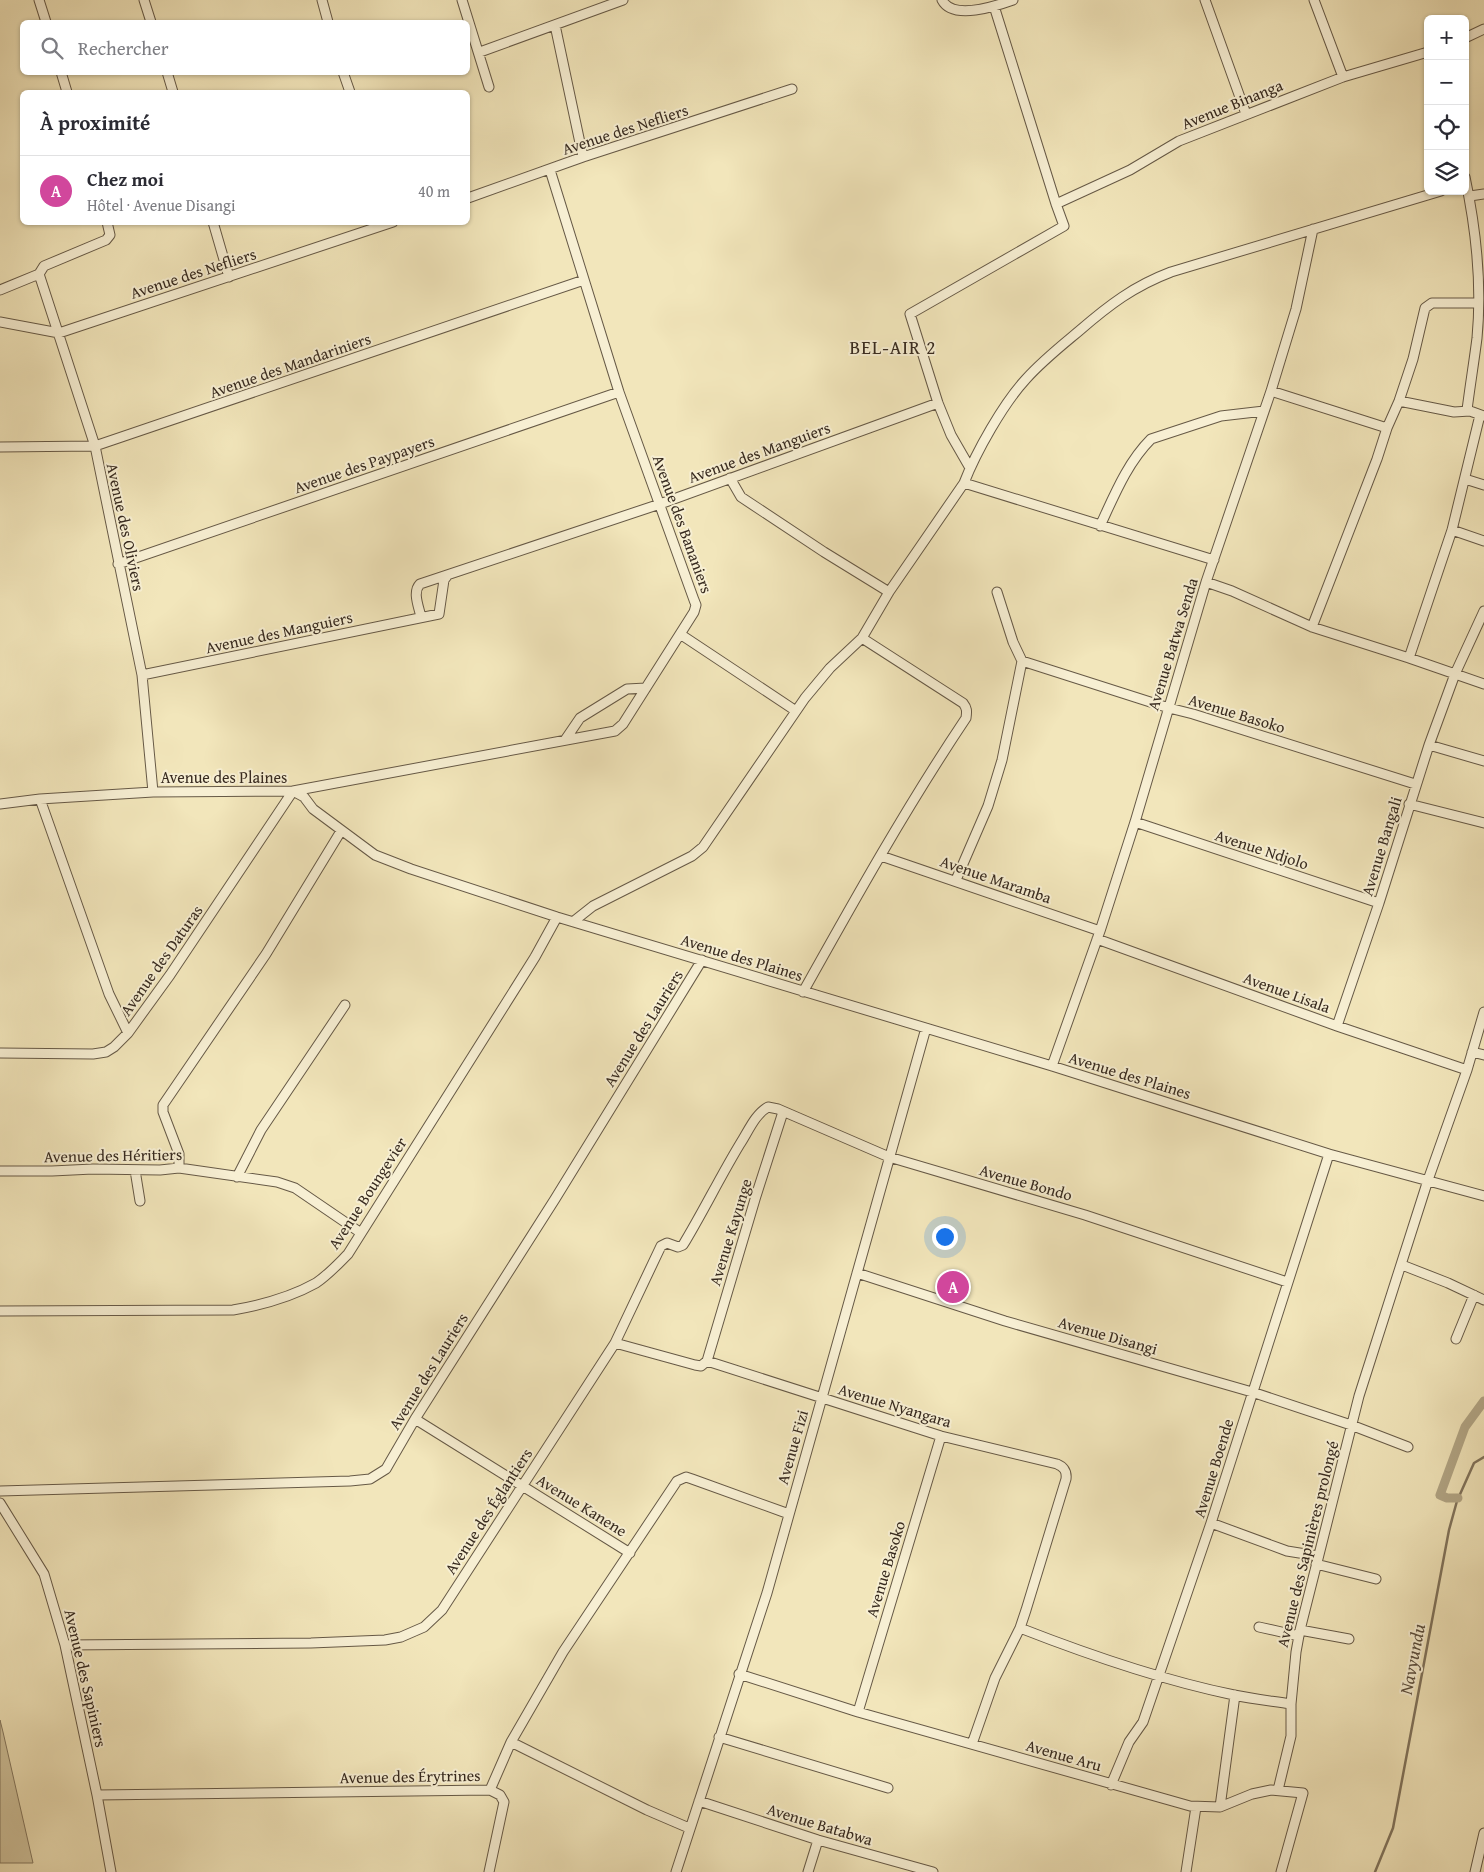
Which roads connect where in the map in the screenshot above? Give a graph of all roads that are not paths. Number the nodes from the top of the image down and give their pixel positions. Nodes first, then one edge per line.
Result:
1 (39, 0) edge
2 (144, 0) edge
3 (322, 0) edge
4 (462, 0) edge
5 (623, 0) edge
6 (942, 0) edge
7 (1013, 0) edge
8 (1204, 0) edge
9 (1314, 0) edge
10 (994, 6) junction
11 (45, 20) edge
12 (150, 20) edge
13 (327, 20) edge
14 (469, 20) edge
15 (470, 23) edge
16 (555, 25) junction
17 (1484, 29) edge
18 (1469, 36) edge
19 (480, 52) junction
20 (1424, 53) edge
21 (62, 75) edge
22 (167, 75) edge
23 (345, 75) edge
24 (1343, 77) junction
25 (490, 87) dead end
26 (66, 90) edge
27 (172, 90) edge
28 (349, 90) edge
29 (792, 90) dead end
30 (1246, 114) junction
31 (583, 157) junction
32 (550, 170) junction
33 (1469, 192) edge
34 (1484, 194) edge
35 (1428, 195) edge
36 (1470, 196) junction
37 (470, 197) edge
38 (1056, 204) junction
39 (108, 225) edge
40 (214, 225) edge
41 (384, 225) edge
42 (1313, 229) junction
43 (39, 274) junction
44 (230, 277) junction
45 (584, 280) junction
46 (1, 287) edge
47 (1478, 303) junction
48 (0, 322) edge
49 (59, 334) junction
50 (1271, 391) junction
51 (619, 392) junction
52 (1399, 401) junction
53 (938, 403) junction
54 (1467, 410) junction
55 (1264, 411) junction
56 (1482, 416) edge
57 (1387, 428) junction
58 (95, 446) junction
59 (0, 447) edge
60 (970, 468) junction
61 (730, 478) junction
62 (1465, 479) junction
63 (964, 483) junction
64 (1484, 485) edge
65 (660, 504) junction
66 (1100, 526) junction
67 (1452, 530) junction
68 (1484, 540) edge
69 (1214, 560) junction
70 (118, 564) junction
71 (447, 576) junction
72 (1206, 582) junction
73 (889, 592) junction
74 (997, 592) dead end
75 (1484, 611) edge
76 (421, 617) junction
77 (1312, 627) junction
78 (680, 634) junction
79 (862, 638) junction
80 (1410, 658) junction
81 (1022, 661) junction
82 (1455, 674) junction
83 (142, 675) junction
84 (1484, 684) edge
85 (646, 688) junction
86 (1168, 708) junction
87 (796, 711) junction
88 (565, 740) junction
89 (1429, 745) junction
90 (1484, 761) edge
91 (1416, 784) junction
92 (293, 791) junction
93 (153, 792) junction
94 (40, 799) junction
95 (0, 804) edge
96 (1409, 804) junction
97 (1135, 822) junction
98 (1484, 823) edge
99 (341, 830) junction
100 (882, 856) junction
101 (956, 880) junction
102 (1379, 903) junction
103 (557, 917) junction
104 (574, 921) junction
105 (1098, 935) junction
106 (702, 960) junction
107 (803, 992) junction
108 (345, 1005) dead end
109 (1484, 1012) edge
110 (1337, 1026) junction
111 (926, 1028) junction
112 (128, 1033) junction
113 (0, 1052) edge
114 (1472, 1052) junction
115 (1484, 1055) edge
116 (1052, 1066) junction
117 (1467, 1070) junction
118 (783, 1112) junction
119 (760, 1113) joint
120 (1329, 1154) junction
121 (889, 1157) junction
122 (180, 1168) junction
123 (135, 1170) junction
124 (0, 1171) edge
125 (237, 1177) junction
126 (1428, 1180) junction
127 (1484, 1196) edge
128 (140, 1201) dead end
129 (361, 1233) junction
130 (1402, 1266) junction
131 (857, 1273) junction
132 (1287, 1282) junction
133 (1474, 1295) junction
134 (1484, 1300) edge
135 (0, 1311) edge
136 (1456, 1339) dead end
137 (615, 1343) junction
138 (707, 1361) junction
139 (1252, 1392) junction
140 (821, 1398) junction
141 (415, 1419) junction
142 (1351, 1425) junction
143 (941, 1436) junction
144 (1408, 1447) dead end
145 (522, 1484) junction
146 (0, 1491) edge
147 (0, 1503) edge
148 (789, 1514) junction
149 (1211, 1523) junction
150 (630, 1553) junction
151 (1317, 1560) junction
152 (1376, 1579) dead end
153 (1259, 1626) dead end
154 (1020, 1628) junction
155 (1299, 1633) junction
156 (1349, 1640) dead end
157 (64, 1645) junction
158 (739, 1674) junction
159 (1158, 1676) junction
160 (1235, 1696) junction
161 (1291, 1704) junction
162 (858, 1712) junction
163 (719, 1737) junction
164 (511, 1742) junction
165 (972, 1744) junction
166 (1111, 1784) junction
167 (888, 1788) dead end
168 (490, 1790) junction
169 (1278, 1790) junction
170 (97, 1795) junction
171 (699, 1801) junction
172 (1196, 1807) junction
173 (1220, 1807) junction
174 (689, 1828) junction
175 (1484, 1834) edge
176 (818, 1840) junction
177 (111, 1872) edge
178 (489, 1872) edge
179 (676, 1872) edge
180 (808, 1872) edge
181 (929, 1872) edge
182 (1186, 1872) edge
183 (1280, 1872) edge
184 (1475, 1872) edge

1 - 11 street
2 - 12 street
3 - 13 street
4 - 14 street
5 - 16 street
6 - 10 street
7 - 10 street
8 - 30 street
9 - 24 street
10 - 38 street
15 - 19 street
16 - 19 street
16 - 31 street
17 - 18 street
19 - 25 street
20 - 24 street, Avenue Binanga
21 - 26 street
22 - 27 street
23 - 28 street
24 - 30 street, Avenue Binanga
29 - 31 street, Avenue des Nefliers
30 - 38 street, Avenue Binanga
31 - 32 street, Avenue des Nefliers
32 - 37 street, Avenue des Nefliers
32 - 45 street, Avenue des Bananiers
33 - 36 street
34 - 36 street
35 - 42 street
36 - 47 street
38 - 53 street
39 - 43 street
40 - 44 street
41 - 44 street, Avenue des Nefliers
42 - 50 street, Avenue Batwa Senda
42 - 60 street
43 - 46 street
43 - 49 street, Avenue des Oliviers
44 - 49 street, Avenue des Nefliers
45 - 51 street, Avenue des Bananiers
45 - 58 street, Avenue des Mandariniers
47 - 52 street
47 - 54 street
48 - 49 street, Avenue des Nefliers
49 - 58 street, Avenue des Oliviers
50 - 55 street, Avenue Batwa Senda
50 - 57 street
51 - 65 street, Avenue des Bananiers
51 - 70 street, Avenue des Paypayers
52 - 54 street
52 - 57 street
53 - 60 street
53 - 61 street, Avenue des Manguiers
54 - 56 street
55 - 66 street
55 - 69 street, Avenue Batwa Senda
56 - 62 street
57 - 77 street
58 - 59 street, Avenue des Mandariniers
58 - 70 street, Avenue des Oliviers
60 - 63 street
61 - 65 street, Avenue des Manguiers
61 - 73 street
62 - 64 street
62 - 67 street
63 - 66 street
63 - 73 street
65 - 71 street, Avenue des Manguiers
65 - 78 street, Avenue des Bananiers
66 - 69 street
67 - 68 street
67 - 80 street
69 - 72 street, Avenue Batwa Senda
70 - 83 street, Avenue des Oliviers
71 - 76 street, Avenue des Manguiers
71 - 76 street, Avenue des Manguiers
72 - 77 street
72 - 86 street, Avenue Batwa Senda
73 - 79 street
74 - 81 street
75 - 82 street, Avenue Bangali
76 - 83 street, Avenue des Manguiers
77 - 80 street
78 - 85 street, Avenue des Bananiers
78 - 87 street
79 - 87 street
79 - 100 street
80 - 82 street
81 - 86 street, Avenue Basoko
81 - 101 street
82 - 84 street
82 - 89 street, Avenue Bangali
83 - 93 street, Avenue des Oliviers
85 - 88 street
85 - 88 street, Avenue des Bananiers
86 - 91 street, Avenue Basoko
86 - 97 street, Avenue Batwa Senda
87 - 104 street
88 - 92 street, Avenue des Bananiers
89 - 90 street
89 - 91 street, Avenue Bangali
91 - 96 street, Avenue Bangali
92 - 93 street, Avenue des Plaines
92 - 99 street, Avenue des Plaines
92 - 112 street, Avenue des Daturas
93 - 94 street, Avenue des Plaines
94 - 95 street, Avenue des Plaines
94 - 112 street
96 - 98 street
96 - 102 street, Avenue Bangali
97 - 102 street, Avenue Ndjolo
97 - 105 street, Avenue Batwa Senda
99 - 103 street, Avenue des Plaines
99 - 122 street
100 - 101 street, Avenue Maramba
100 - 107 street
101 - 105 street, Avenue Maramba
102 - 110 street, Avenue Bangali
103 - 104 street, Avenue des Plaines
103 - 129 street, Avenue Boungevier
104 - 106 street, Avenue des Plaines
105 - 110 street, Avenue Lisala
105 - 116 street, Avenue Batwa Senda
106 - 107 street, Avenue des Plaines
106 - 141 street, Avenue des Lauriers
107 - 111 street, Avenue des Plaines
108 - 125 street
109 - 114 street, Avenue des Sapinières prolongé
110 - 117 street, Avenue Lisala
111 - 116 street, Avenue des Plaines
111 - 121 street, Avenue Fizi
112 - 113 street, Avenue des Daturas
114 - 115 street
114 - 117 street, Avenue des Sapinières prolongé
116 - 120 street, Avenue des Plaines
117 - 126 street, Avenue des Sapinières prolongé
118 - 119 street, Avenue Bondo
118 - 121 street, Avenue Bondo
118 - 138 street, Avenue Kayunge
119 - 137 street, Avenue des Églantiers
120 - 126 street, Avenue des Plaines
120 - 132 street, Avenue Boende
121 - 131 street, Avenue Fizi
121 - 132 street, Avenue Bondo
122 - 123 street, Avenue des Héritiers
122 - 125 street, Avenue des Héritiers
123 - 124 street, Avenue des Héritiers
123 - 128 street
125 - 129 street, Avenue des Héritiers
126 - 127 street, Avenue des Plaines
126 - 130 street, Avenue des Sapinières prolongé
129 - 135 street, Avenue Boungevier
130 - 133 street
130 - 142 street, Avenue des Sapinières prolongé
131 - 139 street, Avenue Disangi
131 - 140 street, Avenue Fizi
132 - 139 street, Avenue Boende
133 - 134 street
133 - 136 street
137 - 138 street
137 - 145 street, Avenue des Églantiers
138 - 140 street, Avenue Nyangara
139 - 142 street, Avenue Disangi
139 - 149 street, Avenue Boende
140 - 143 street, Avenue Nyangara
140 - 148 street, Avenue Fizi
141 - 145 street, Avenue Kanene
141 - 146 street, Avenue des Lauriers
142 - 144 street, Avenue Disangi
142 - 151 street, Avenue des Sapinières prolongé
143 - 154 street, Avenue Nyangara
143 - 162 street, Avenue Basoko
145 - 150 street, Avenue Kanene
145 - 157 street, Avenue des Églantiers
147 - 157 street, Avenue des Sapiniers
148 - 150 street, Avenue des Érytrines
148 - 158 street, Avenue Fizi
149 - 151 street
149 - 159 street, Avenue Boende
150 - 164 street, Avenue des Érytrines
151 - 152 street
151 - 155 street, Avenue des Sapinières prolongé
153 - 155 street
154 - 159 street
154 - 165 street
155 - 156 street
155 - 161 street, Avenue des Sapinières prolongé
157 - 170 street, Avenue des Sapiniers
158 - 162 street, Avenue Aru
158 - 163 street, Avenue Fizi
159 - 160 street
159 - 166 street, Avenue Boende
160 - 161 street
160 - 173 street
161 - 169 street, Avenue des Sapinières prolongé
162 - 165 street, Avenue Aru
163 - 167 street
163 - 171 street, Avenue Fizi
164 - 168 street, Avenue des Érytrines
164 - 174 street
165 - 166 street, Avenue Aru
166 - 172 street, Avenue Aru
168 - 170 street, Avenue des Érytrines
168 - 178 street
169 - 173 street, Avenue Aru
169 - 183 street, Avenue Aru
170 - 177 street, Avenue des Sapiniers
171 - 174 street, Avenue Fizi
171 - 176 street, Avenue Batabwa
172 - 173 street, Avenue Aru
172 - 182 street
174 - 179 street, Avenue Fizi
175 - 184 street
176 - 180 street
176 - 181 street, Avenue Batabwa

